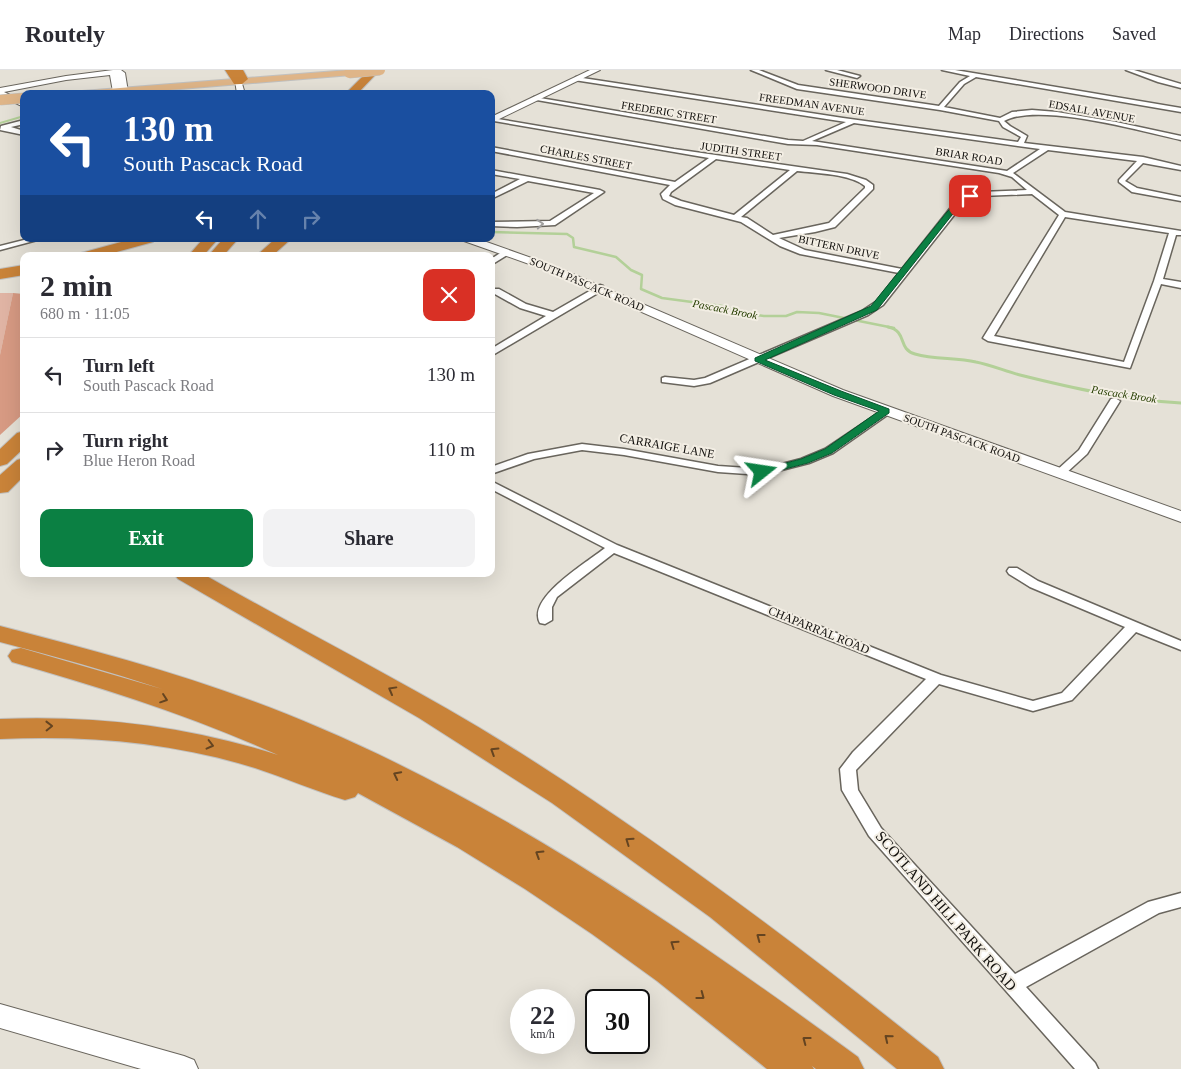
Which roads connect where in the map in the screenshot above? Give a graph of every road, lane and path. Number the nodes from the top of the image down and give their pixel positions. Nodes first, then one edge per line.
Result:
1 (375, 70) edge
2 (380, 70) edge
3 (389, 70) edge
4 (596, 70) edge
5 (754, 70) edge
6 (829, 70) edge
7 (945, 70) edge
8 (1129, 70) edge
9 (117, 71) edge
10 (347, 71) edge
11 (975, 75) junction
12 (237, 76) edge
13 (857, 76) dead end
14 (576, 79) junction
15 (1181, 86) edge
16 (365, 89) edge
17 (121, 90) joint
18 (240, 90) edge
19 (0, 92) edge
20 (20, 98) edge
21 (0, 100) edge
22 (534, 100) junction
23 (20, 103) edge
24 (940, 108) junction
25 (1181, 110) edge
26 (495, 119) edge
27 (495, 120) edge
28 (1001, 120) junction
29 (855, 122) junction
30 (20, 123) edge
31 (1, 128) edge
32 (20, 132) edge
33 (1181, 138) edge
34 (800, 143) junction
35 (1020, 144) junction
36 (1046, 148) junction
37 (495, 150) edge
38 (715, 157) junction
39 (1143, 159) junction
40 (1181, 168) edge
41 (795, 169) junction
42 (495, 173) edge
43 (1008, 174) junction
44 (528, 178) junction
45 (676, 184) junction
46 (1033, 192) junction
47 (495, 195) edge
48 (1181, 198) edge
49 (1063, 214) junction
50 (736, 217) junction
51 (495, 224) edge
52 (1177, 233) edge
53 (773, 237) junction
54 (25, 242) edge
55 (137, 242) edge
56 (208, 242) edge
57 (228, 242) edge
58 (280, 242) edge
59 (477, 242) edge
60 (0, 248) edge
61 (101, 252) edge
62 (199, 252) edge
63 (219, 252) edge
64 (268, 252) edge
65 (508, 252) junction
66 (495, 260) edge
67 (20, 271) edge
68 (904, 272) junction
69 (0, 274) edge
70 (1158, 281) junction
71 (1181, 285) edge
72 (0, 286) edge
73 (20, 286) edge
74 (600, 288) junction
75 (496, 291) dead end
76 (554, 316) junction
77 (495, 351) edge
78 (758, 360) junction
79 (666, 380) dead end
80 (1115, 401) dead end
81 (886, 411) junction
82 (20, 440) edge
83 (0, 460) edge
84 (20, 468) edge
85 (495, 470) edge
86 (1060, 473) junction
87 (495, 486) edge
88 (0, 487) edge
89 (1181, 517) edge
90 (613, 548) junction
91 (1013, 571) dead end
92 (191, 577) edge
93 (211, 577) edge
94 (268, 620) junction
95 (545, 620) dead end
96 (1134, 626) junction
97 (0, 634) edge
98 (1181, 646) edge
99 (0, 650) edge
100 (936, 678) junction
101 (0, 729) edge
102 (1181, 900) edge
103 (591, 916) junction
104 (1012, 985) junction
105 (0, 1016) edge
106 (184, 1069) edge
107 (795, 1069) edge
108 (845, 1069) edge
109 (925, 1069) edge
110 (1088, 1069) edge

1 - 16 highway
2 - 10 main road, bridge
3 - 16 highway
4 - 14 street
5 - 24 street, SHERWOOD DRIVE
6 - 13 street
7 - 11 street
8 - 15 street
9 - 17 street
9 - 19 street
10 - 12 main road
11 - 24 street
11 - 25 street
12 - 17 main road
12 - 18 street
14 - 22 street
14 - 29 street, FREEDMAN AVENUE
19 - 23 street
20 - 21 main road, bridge
22 - 26 street
22 - 34 street, FREDERIC STREET
24 - 28 street, SHERWOOD DRIVE
27 - 38 street, JUDITH STREET
28 - 33 street, EDSALL AVENUE
28 - 35 street
29 - 34 street
29 - 35 street, FREEDMAN AVENUE
30 - 31 street
31 - 32 street
34 - 43 street, BRIAR ROAD
35 - 36 street, FREEDMAN AVENUE
36 - 39 street, FREEDMAN AVENUE
36 - 43 street
37 - 45 street, CHARLES STREET
38 - 41 street, JUDITH STREET
38 - 45 street
39 - 40 street, FREEDMAN AVENUE
39 - 48 street
41 - 50 street
41 - 53 street, JUDITH STREET
42 - 44 street
43 - 46 street, BRIAR ROAD
44 - 47 street
51 -> 44 street
45 - 50 street, BITTERN DRIVE
46 - 49 street, BRIAR ROAD
46 - 68 street
49 - 52 street, BRIAR ROAD
49 - 70 street
50 - 53 street, BITTERN DRIVE
52 - 70 street
53 - 68 street, BITTERN DRIVE
54 - 60 street
55 - 61 highway
56 - 62 highway
57 - 63 highway
58 - 64 highway
59 - 65 street, SOUTH PASCACK ROAD
65 - 66 street
65 - 74 street, SOUTH PASCACK ROAD
67 - 69 highway
68 - 78 street
70 - 71 street
72 - 73 highway
74 - 76 street
74 - 78 street, SOUTH PASCACK ROAD
75 - 76 street
76 - 77 street
78 - 79 street
78 - 81 street, SOUTH PASCACK ROAD
80 - 86 street
81 - 85 street, CARRAIGE LANE
81 - 86 street, SOUTH PASCACK ROAD
82 - 83 highway
84 - 88 highway
86 - 89 street, SOUTH PASCACK ROAD
87 - 90 street, CHAPARRAL ROAD
90 - 95 street
90 - 100 street, CHAPARRAL ROAD
91 - 96 street
92 - 94 highway
93 - 94 highway
109 -> 94 highway
96 - 98 street
96 - 100 street, CHAPARRAL ROAD
108 -> 97 highway
99 -> 103 highway
100 - 104 street, SCOTLAND HILL PARK ROAD
101 -> 103 highway
102 - 104 street
103 -> 107 highway
104 - 110 street, SCOTLAND HILL PARK ROAD
105 - 106 street

